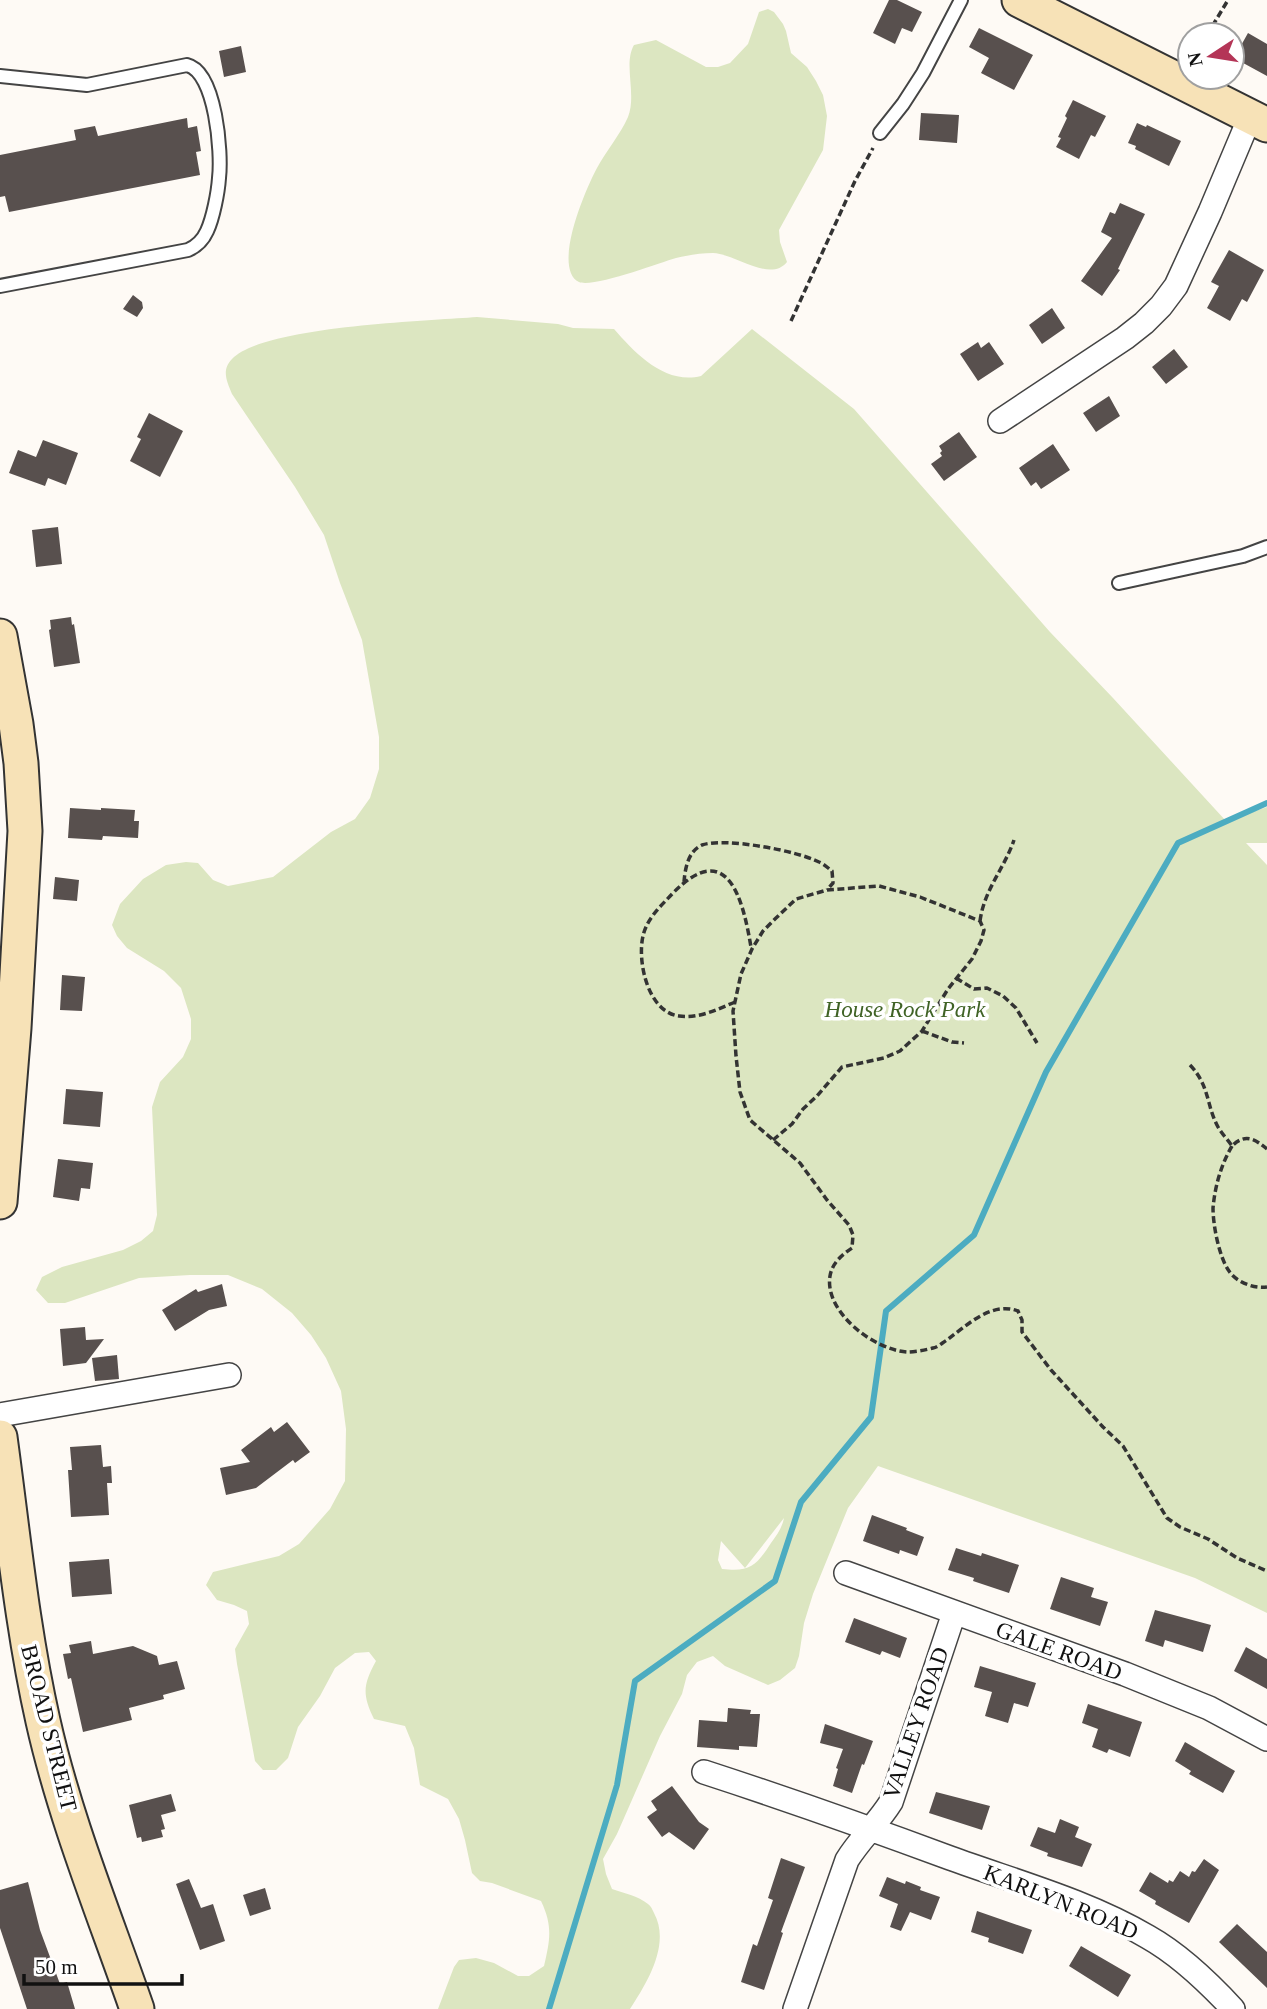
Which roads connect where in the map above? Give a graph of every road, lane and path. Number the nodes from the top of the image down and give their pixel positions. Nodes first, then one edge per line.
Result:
1 (961, 0) edge
2 (1018, 0) edge
3 (1228, 0) edge
4 (1215, 21) edge
5 (0, 76) edge
6 (1259, 121) edge
7 (880, 133) joint
8 (0, 286) edge
9 (791, 321) dead end
10 (1000, 421) dead end
11 (1267, 547) edge
12 (1119, 583) dead end
13 (0, 636) edge
14 (1014, 840) dead end
15 (684, 882) junction
16 (827, 890) junction
17 (980, 921) junction
18 (752, 949) junction
19 (956, 978) junction
20 (735, 1002) junction
21 (922, 1031) junction
22 (964, 1042) dead end
23 (1037, 1043) dead end
24 (1190, 1065) dead end
25 (3, 1127) edge
26 (773, 1140) junction
27 (1232, 1146) junction
28 (1267, 1149) edge
29 (0, 1202) edge
30 (1267, 1287) edge
31 (229, 1375) dead end
32 (0, 1415) edge
33 (0, 1437) edge
34 (1267, 1571) edge
35 (846, 1573) dead end
36 (954, 1614) junction
37 (1267, 1739) edge
38 (704, 1772) dead end
39 (869, 1828) junction
40 (137, 2009) edge
41 (795, 2009) edge
42 (1233, 2009) edge

1 - 7 lane
2 - 6 main road
3 - 4 path
5 - 8 lane
6 - 10 street
7 - 9 path
11 - 12 lane
13 - 25 main road
14 - 17 path
15 - 16 path
15 - 18 path
15 - 20 path
16 - 17 path
16 - 18 path
17 - 19 path
18 - 20 path
19 - 21 path
19 - 23 path
20 - 26 path
21 - 22 path
21 - 26 path
24 - 27 path
25 - 29 main road
26 - 34 path
27 - 28 path
27 - 30 path
31 - 32 street
33 - 40 main road, BROAD STREET
35 - 36 street, GALE ROAD
36 - 37 street, GALE ROAD
36 - 39 street, VALLEY ROAD
38 - 39 street
39 - 41 street, VALLEY ROAD
39 - 42 street, KARLYN ROAD

